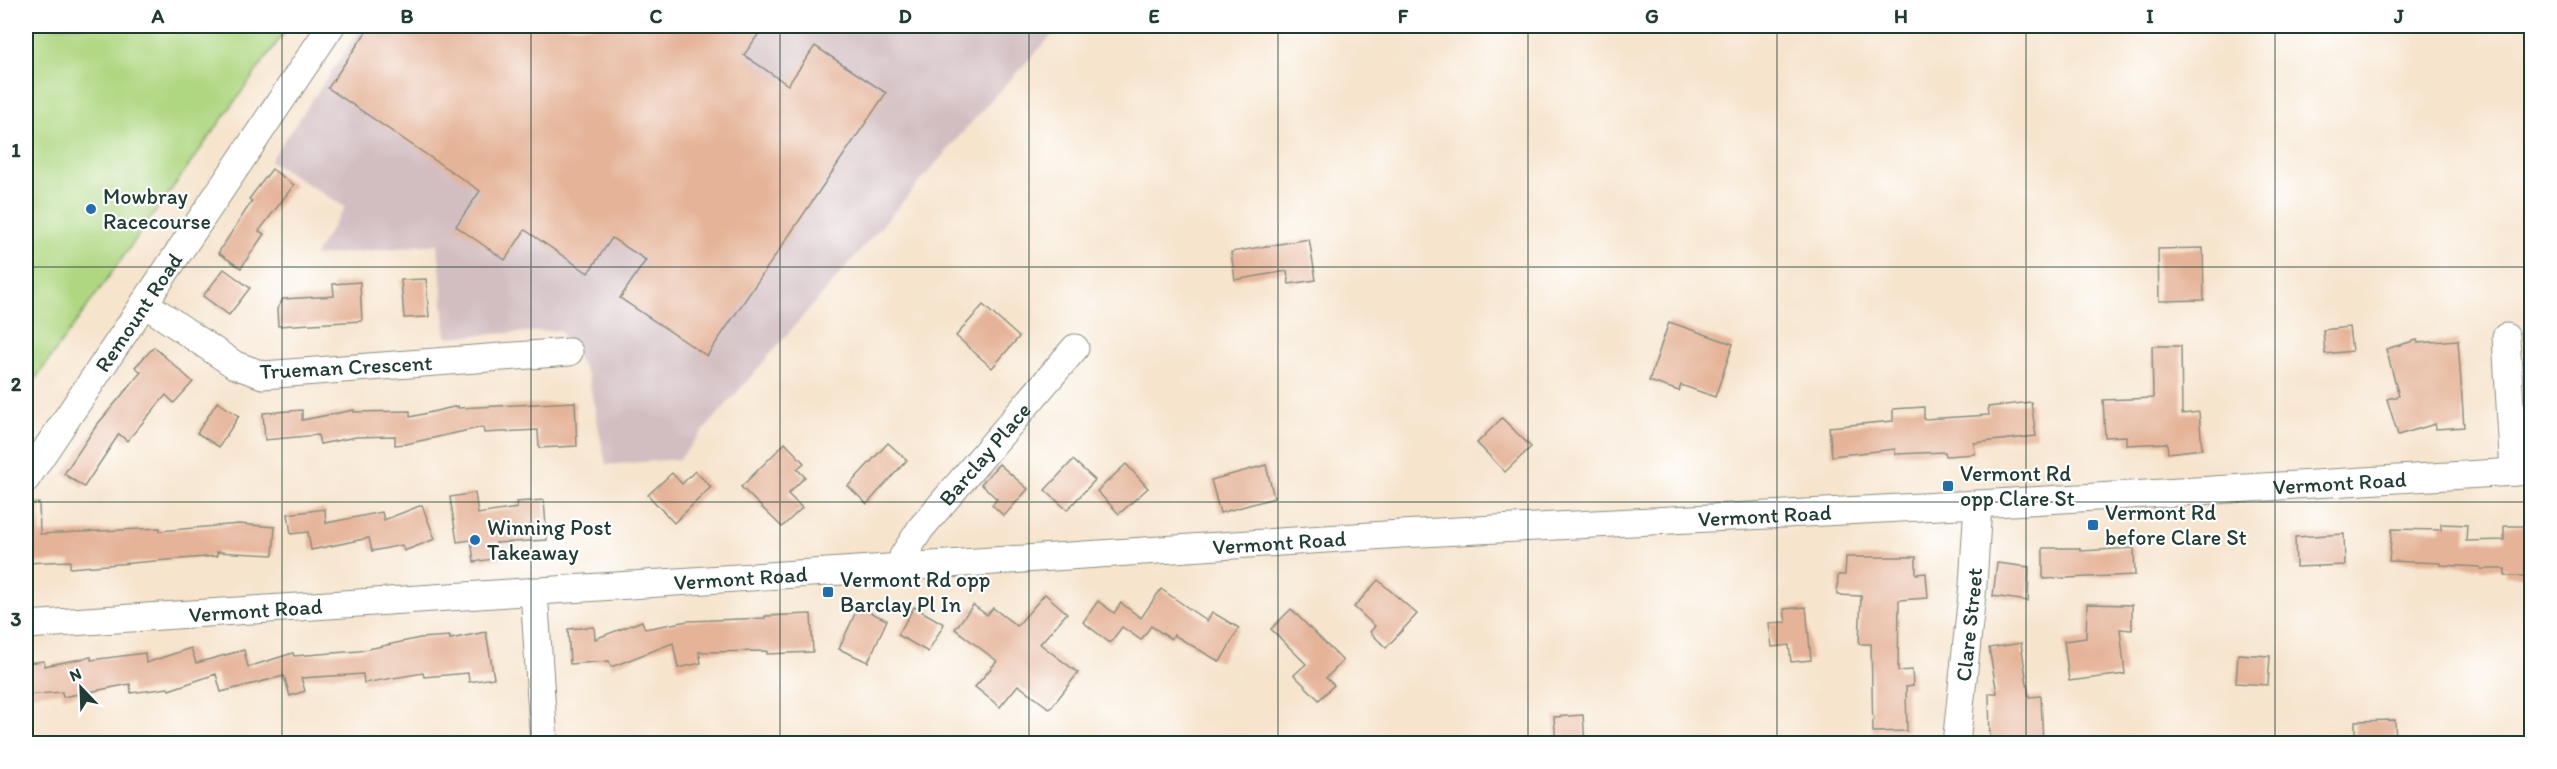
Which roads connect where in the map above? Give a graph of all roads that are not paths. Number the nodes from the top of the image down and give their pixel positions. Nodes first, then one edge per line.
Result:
1 (332, 26) edge
2 (144, 303) junction
3 (2506, 338) dead end
4 (1075, 348) dead end
5 (569, 352) dead end
6 (2523, 472) edge
7 (26, 479) edge
8 (1978, 504) junction
9 (902, 566) junction
10 (534, 591) junction
11 (26, 625) edge
12 (544, 744) edge
13 (1956, 744) edge

1 - 2 street, Remount Road
2 - 5 street, Trueman Crescent
2 - 7 street, Remount Road
3 - 6 street
4 - 9 street, Barclay Place
6 - 8 street, Vermont Road
8 - 9 street, Vermont Road
8 - 13 street, Clare Street
9 - 10 street, Vermont Road
10 - 11 street, Vermont Road
10 - 12 street

